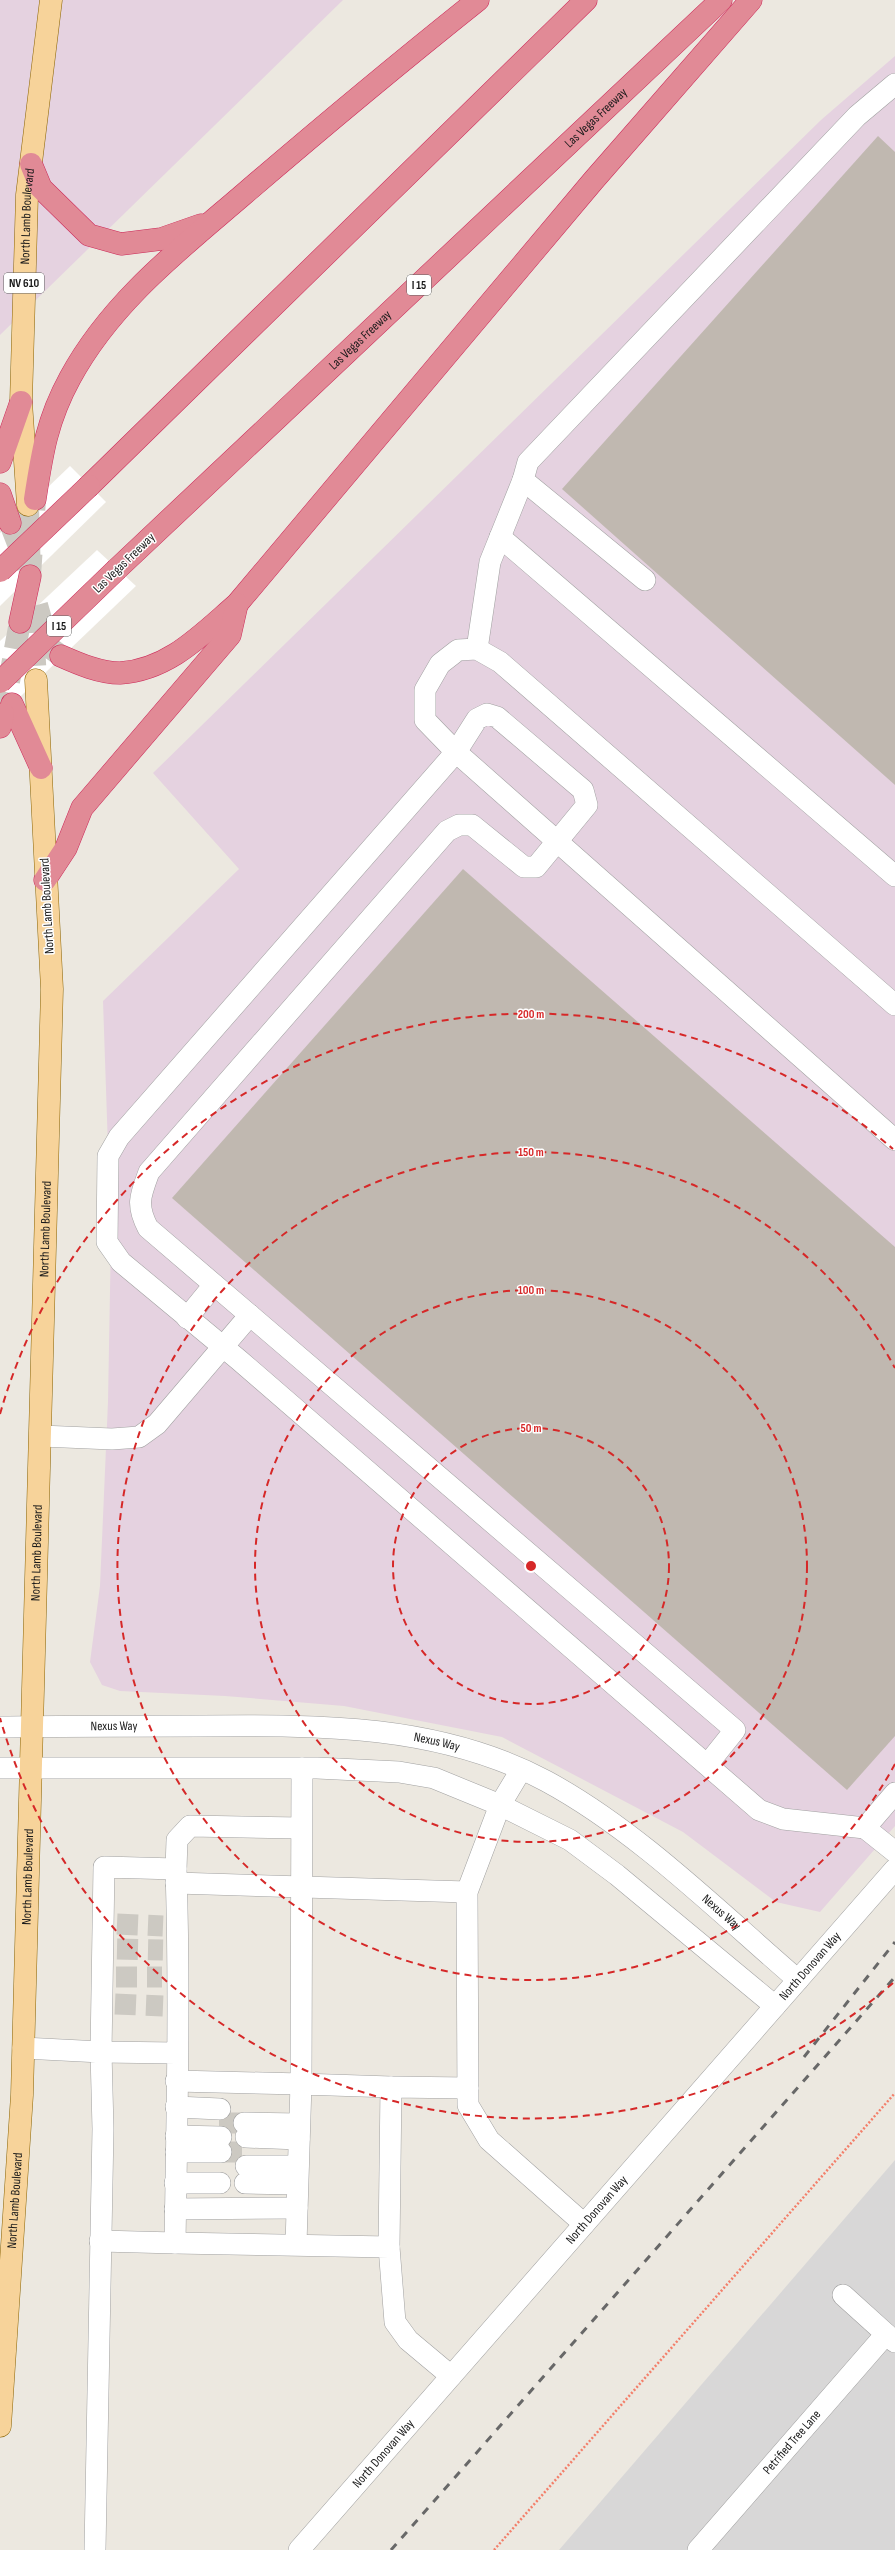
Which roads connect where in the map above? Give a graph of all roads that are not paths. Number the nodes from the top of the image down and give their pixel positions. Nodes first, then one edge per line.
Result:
1 (51, 0) edge
2 (478, 0) edge
3 (586, 0) edge
4 (721, 0) edge
5 (751, 0) edge
6 (895, 84) edge
7 (30, 164) junction
8 (212, 222) junction
9 (21, 402) junction
10 (0, 462) edge
11 (523, 480) junction
12 (0, 494) edge
13 (31, 502) joint
14 (10, 524) tunnel mouth
15 (500, 537) junction
16 (0, 571) edge
17 (30, 576) tunnel mouth
18 (645, 580) dead end
19 (236, 604) junction
20 (30, 613) tunnel mouth
21 (477, 649) junction
22 (61, 656) tunnel mouth
23 (36, 680) tunnel mouth
24 (0, 682) edge
25 (5, 715) edge
26 (456, 752) junction
27 (41, 768) junction
28 (557, 842) junction
29 (895, 876) edge
30 (45, 880) junction
31 (895, 1005) edge
32 (895, 1140) edge
33 (214, 1284) junction
34 (250, 1315) junction
35 (187, 1318) junction
36 (223, 1347) junction
37 (41, 1436) junction
38 (0, 1727) edge
39 (32, 1727) junction
40 (707, 1765) junction
41 (0, 1768) edge
42 (32, 1768) junction
43 (302, 1768) junction
44 (520, 1770) junction
45 (895, 1793) edge
46 (500, 1805) junction
47 (301, 1828) junction
48 (864, 1828) junction
49 (895, 1852) edge
50 (895, 1870) edge
51 (176, 1876) junction
52 (301, 1886) junction
53 (467, 1892) junction
54 (798, 1980) junction
55 (775, 2006) junction
56 (23, 2048) junction
57 (101, 2052) junction
58 (176, 2053) junction
59 (176, 2081) junction
60 (301, 2084) junction
61 (391, 2087) junction
62 (468, 2088) junction
63 (176, 2145) junction
64 (220, 2145) junction
65 (246, 2145) junction
66 (299, 2146) junction
67 (297, 2208) junction
68 (175, 2209) junction
69 (584, 2224) junction
70 (100, 2241) junction
71 (175, 2243) junction
72 (296, 2244) junction
73 (389, 2247) junction
74 (843, 2295) dead end
75 (891, 2338) edge
76 (451, 2376) junction
77 (0, 2426) edge
78 (95, 2550) edge
79 (299, 2550) edge
80 (698, 2550) edge

1 - 7 main road, North Lamb Boulevard / NV 610
2 - 8 highway
3 - 16 highway, bridge
4 - 24 highway, Las Vegas Freeway / I 15, bridge
5 - 19 highway
6 - 11 street
7 - 8 highway
7 - 9 main road, North Lamb Boulevard / NV 610
8 - 13 highway
9 - 10 highway
9 - 13 main road, North Lamb Boulevard
11 - 15 street
11 - 18 street
12 - 14 highway
15 - 21 street
15 - 29 street
17 - 20 highway
19 - 22 highway
19 - 30 highway
21 - 26 street
21 - 31 street
23 - 27 main road, North Lamb Boulevard
25 - 27 highway
26 - 28 street
26 - 28 street
26 - 35 street
27 - 30 main road, North Lamb Boulevard
28 - 32 street
28 - 33 street
30 - 37 main road, North Lamb Boulevard
33 - 34 street
33 - 35 street
34 - 36 street
34 - 40 street
35 - 36 street
36 - 37 street
36 - 40 street
37 - 39 main road, North Lamb Boulevard
38 - 39 street, Nexus Way
39 - 42 main road, North Lamb Boulevard
39 - 44 street, Nexus Way
40 - 48 street
41 - 42 street
42 - 43 street
42 - 56 main road, North Lamb Boulevard
43 - 46 street
43 - 47 street
44 - 46 street
44 - 54 street, Nexus Way
45 - 48 street
46 - 53 street
46 - 55 street
47 - 51 street
47 - 52 street
48 - 49 street
50 - 54 street, North Donovan Way
51 - 52 street
51 - 57 street
51 - 58 street
52 - 53 street
52 - 60 street
53 - 62 street
54 - 55 street, North Donovan Way
55 - 69 street, North Donovan Way
56 - 57 street
56 - 77 main road, North Lamb Boulevard
57 - 58 street
57 - 70 street
58 - 59 street
59 - 60 street
59 - 63 street
60 - 61 street
60 - 66 street
61 - 62 street
61 - 73 street
62 - 69 street
63 - 64 street
63 - 64 street
63 - 64 street
63 - 68 street
65 - 66 street
65 - 66 street
65 - 66 street
66 - 67 street
67 - 68 street
67 - 72 street
68 - 71 street
69 - 76 street, North Donovan Way
70 - 71 street
70 - 78 street
71 - 72 street
72 - 73 street
73 - 76 street
74 - 75 street
75 - 80 street, Petrified Tree Lane
76 - 79 street, North Donovan Way

